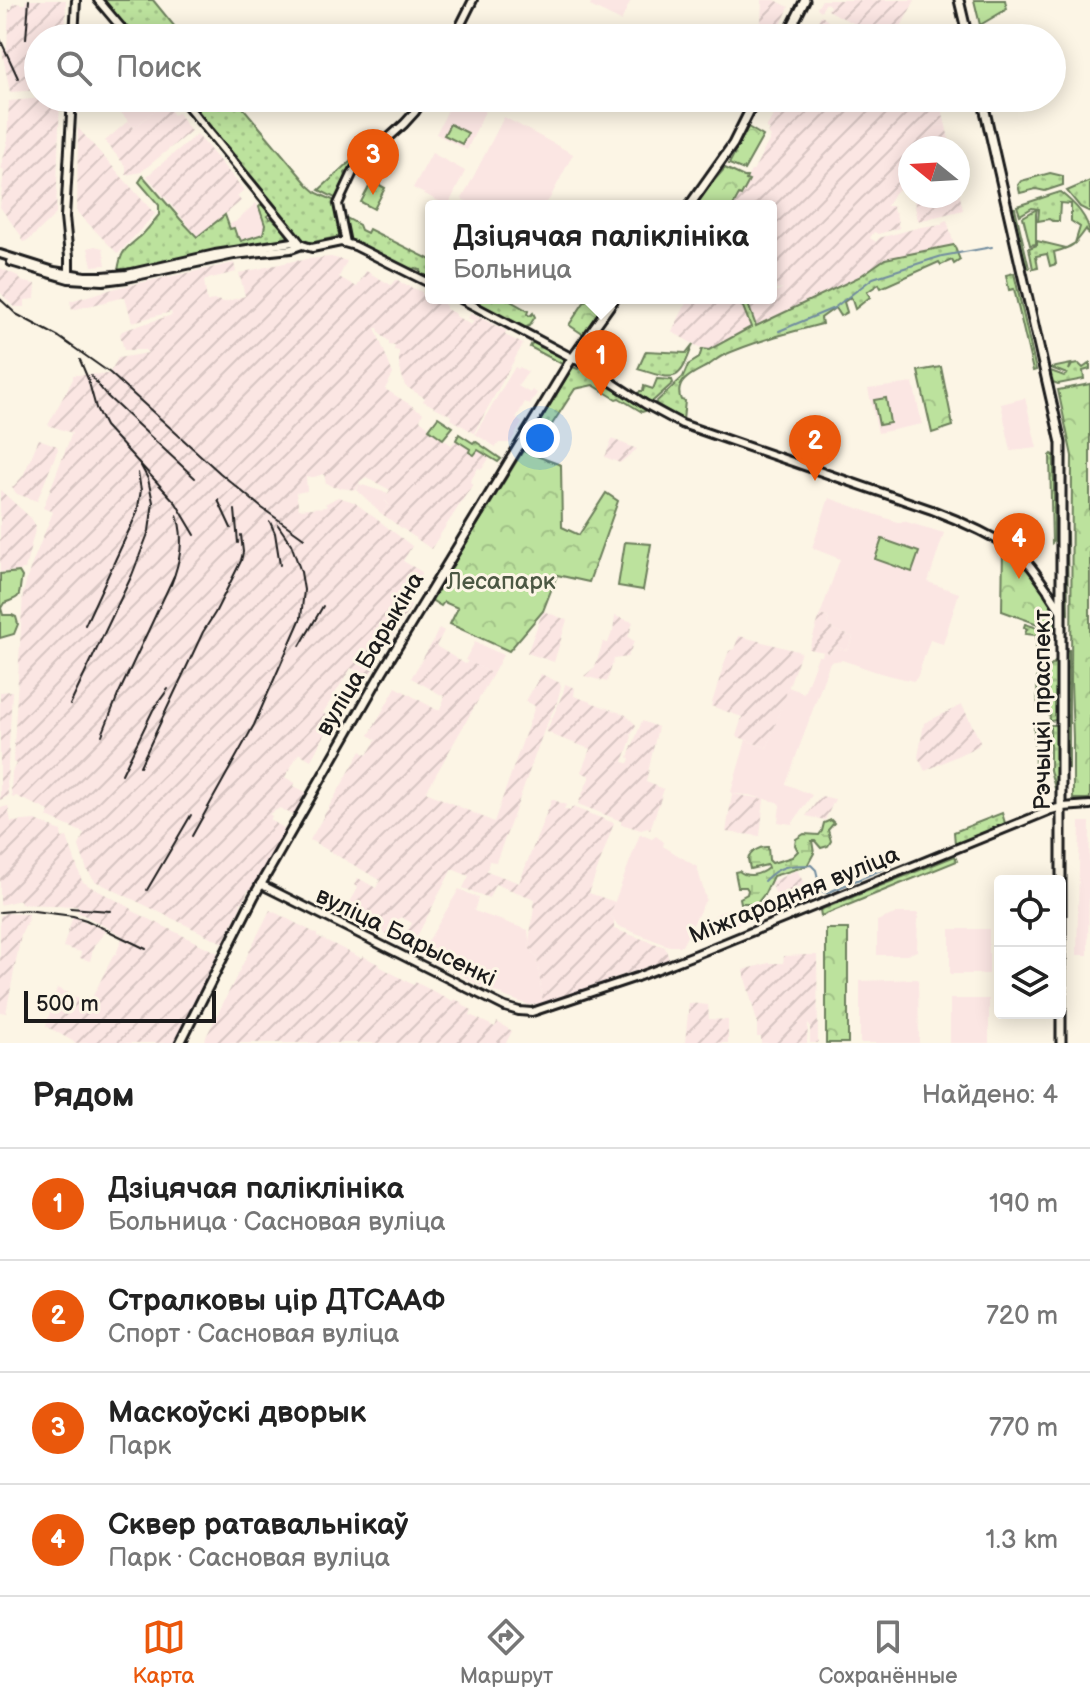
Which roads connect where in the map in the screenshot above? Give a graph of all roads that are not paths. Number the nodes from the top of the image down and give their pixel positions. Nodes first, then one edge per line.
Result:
1 (76, 0) edge
2 (98, 0) edge
3 (473, 0) edge
4 (805, 0) edge
5 (959, 0) edge
6 (75, 24) edge
7 (118, 24) edge
8 (461, 24) edge
9 (793, 24) edge
10 (965, 24) edge
11 (71, 112) edge
12 (193, 112) edge
13 (415, 112) edge
14 (749, 112) edge
15 (985, 112) edge
16 (693, 200) edge
17 (293, 234) junction
18 (346, 243) junction
19 (289, 244) junction
20 (302, 245) junction
21 (3, 257) edge
22 (69, 276) junction
23 (425, 281) edge
24 (470, 304) edge
25 (611, 304) edge
26 (572, 358) junction
27 (1062, 580) junction
28 (1048, 587) junction
29 (1061, 595) junction
30 (1062, 611) junction
31 (1090, 805) edge
32 (1062, 807) junction
33 (260, 884) junction
34 (538, 1011) joint
35 (180, 1043) edge
36 (1061, 1043) edge

1 - 6 main road
2 - 7 main road
3 - 8 main road
4 - 9 main road
5 - 10 main road
11 - 22 main road
12 - 17 main road
13 - 18 main road
14 - 16 main road
15 - 27 main road, Рэчыцкі праспект
17 - 19 main road
17 - 20 main road
18 - 20 main road
18 - 23 main road
19 - 20 main road
19 - 22 main road
20 - 22 main road
21 - 22 main road
24 - 26 main road
25 - 26 main road, вуліца Барыкіна
26 - 28 main road
26 - 33 main road, вуліца Барыкіна
27 - 28 main road
27 - 29 main road, Рэчыцкі праспект
28 - 29 main road
28 - 30 main road
29 - 30 main road, Рэчыцкі праспект
30 - 32 main road, Рэчыцкі праспект
31 - 32 main road, Міжгародняя вуліца
32 - 34 main road, Міжгародняя вуліца
32 - 36 main road, Рэчыцкі праспект
33 - 34 main road, вуліца Барысенкі
33 - 35 main road, вуліца Барыкіна

